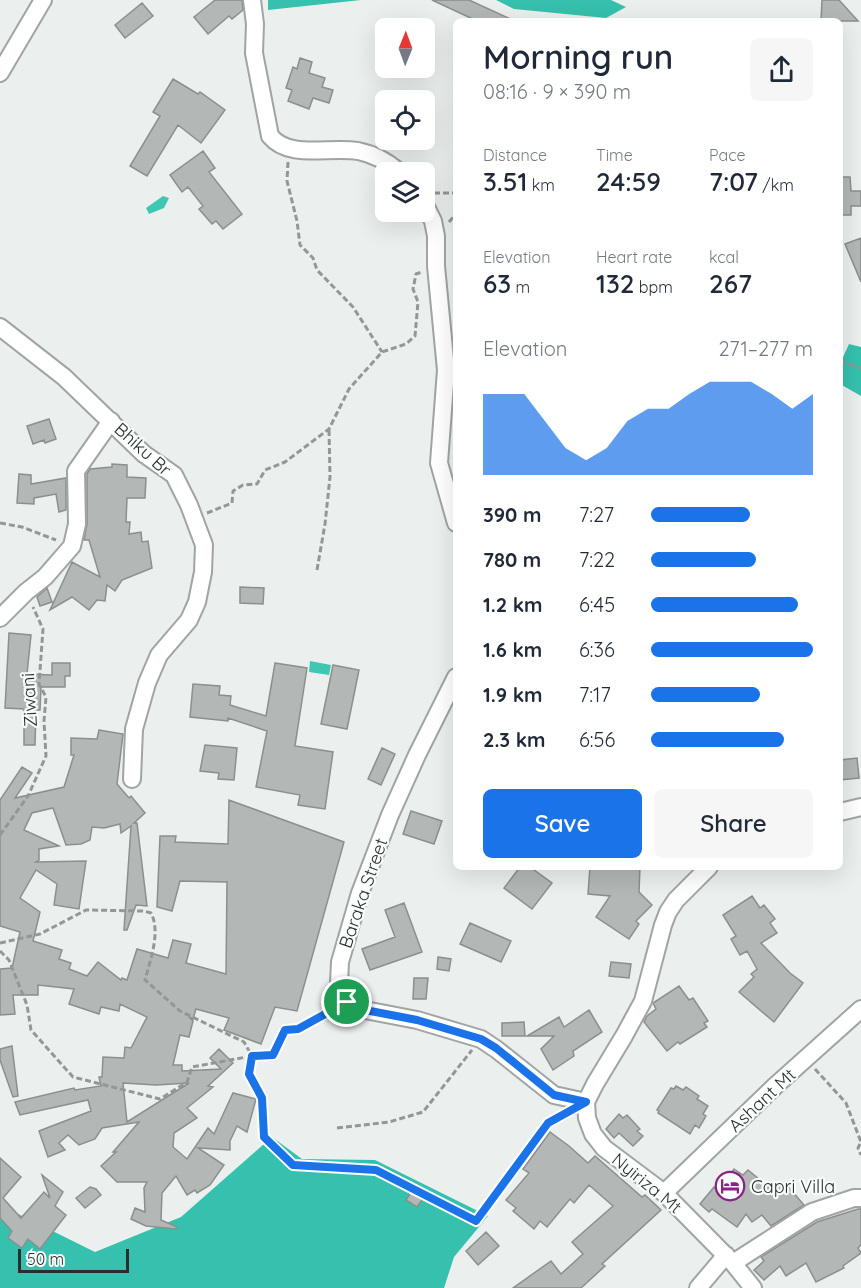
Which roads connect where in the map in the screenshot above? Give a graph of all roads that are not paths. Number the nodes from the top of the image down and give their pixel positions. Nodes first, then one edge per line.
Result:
1 (43, 0) edge
2 (252, 0) edge
3 (0, 74) edge
4 (385, 162) edge
5 (434, 222) edge
6 (0, 327) edge
7 (111, 421) junction
8 (453, 512) edge
9 (0, 618) edge
10 (453, 683) edge
11 (132, 779) dead end
12 (861, 807) edge
13 (843, 811) edge
14 (706, 870) edge
15 (861, 1009) edge
16 (586, 1102) junction
17 (664, 1193) junction
18 (861, 1198) edge
19 (730, 1259) junction
20 (698, 1288) edge
21 (753, 1288) edge

1 - 3 street
2 - 4 street
5 - 8 street
6 - 7 street, Bhiku Br
7 - 9 street
7 - 11 street, Bhiku Br
10 - 16 street, Baraka Street
12 - 13 street
14 - 16 street
15 - 17 street, Ashant Mt
16 - 17 street, Nyiriza Mt
17 - 19 street, Nyiriza Mt
18 - 19 street
19 - 20 street
19 - 21 street, Nyiriza Mt

